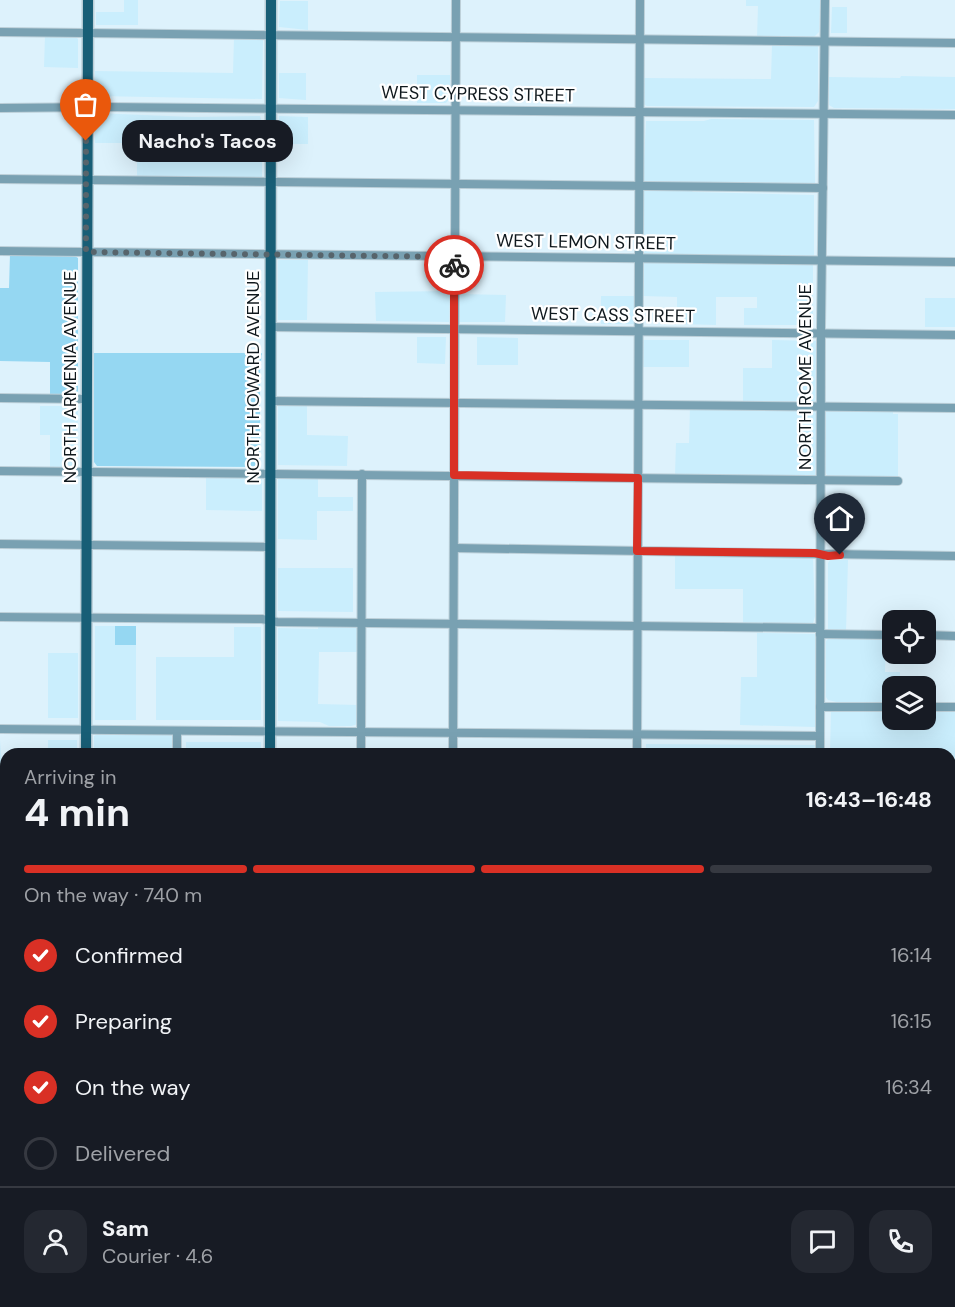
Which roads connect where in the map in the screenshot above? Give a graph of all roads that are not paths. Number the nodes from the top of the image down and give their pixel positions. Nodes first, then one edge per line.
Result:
1 (88, 0) edge
2 (271, 0) edge
3 (456, 0) edge
4 (640, 0) edge
5 (825, 0) edge
6 (0, 32) edge
7 (87, 33) junction
8 (271, 35) junction
9 (455, 37) junction
10 (639, 39) junction
11 (825, 41) junction
12 (955, 43) edge
13 (86, 106) junction
14 (0, 108) edge
15 (270, 108) junction
16 (454, 110) junction
17 (638, 112) junction
18 (824, 114) junction
19 (955, 115) edge
20 (0, 179) edge
21 (86, 179) junction
22 (270, 182) junction
23 (454, 183) junction
24 (638, 185) junction
25 (823, 188) junction
26 (0, 251) edge
27 (86, 252) junction
28 (270, 254) junction
29 (454, 257) junction
30 (639, 258) junction
31 (823, 261) junction
32 (955, 262) edge
33 (270, 327) junction
34 (454, 329) junction
35 (638, 331) junction
36 (821, 334) junction
37 (955, 335) edge
38 (0, 398) edge
39 (86, 399) junction
40 (270, 400) junction
41 (454, 403) junction
42 (638, 405) junction
43 (821, 406) junction
44 (955, 408) edge
45 (0, 471) edge
46 (86, 471) junction
47 (270, 473) junction
48 (362, 474) junction
49 (454, 475) junction
50 (638, 478) junction
51 (820, 480) junction
52 (898, 481) dead end
53 (0, 544) edge
54 (86, 545) junction
55 (270, 547) junction
56 (454, 548) junction
57 (637, 551) junction
58 (820, 554) junction
59 (955, 556) edge
60 (0, 617) edge
61 (86, 618) junction
62 (270, 621) junction
63 (362, 623) junction
64 (454, 624) junction
65 (637, 626) junction
66 (820, 632) junction
67 (882, 635) edge
68 (936, 635) edge
69 (955, 636) edge
70 (820, 707) junction
71 (882, 707) edge
72 (936, 707) edge
73 (955, 707) edge
74 (0, 729) edge
75 (86, 729) junction
76 (177, 730) junction
77 (270, 731) junction
78 (362, 732) junction
79 (453, 733) junction
80 (637, 735) junction
81 (820, 736) junction
82 (86, 748) edge
83 (177, 748) edge
84 (270, 748) edge
85 (362, 748) edge
86 (453, 748) edge
87 (637, 748) edge
88 (820, 748) edge

1 - 7 main road, NORTH ARMENIA AVENUE
2 - 8 main road, NORTH HOWARD AVENUE
3 - 9 street
4 - 10 street
5 - 11 street, NORTH ROME AVENUE
6 - 7 street
7 - 8 street
7 - 13 main road, NORTH ARMENIA AVENUE
8 - 9 street
8 - 15 main road, NORTH HOWARD AVENUE
9 - 10 street
9 - 16 street
10 - 11 street
10 - 17 street
11 - 12 street
11 - 18 street, NORTH ROME AVENUE
13 - 14 street, WEST CYPRESS STREET
13 - 15 street, WEST CYPRESS STREET
13 - 21 main road, NORTH ARMENIA AVENUE
15 - 16 street, WEST CYPRESS STREET
15 - 22 main road, NORTH HOWARD AVENUE
16 - 17 street, WEST CYPRESS STREET
16 - 23 street
17 - 18 street, WEST CYPRESS STREET
17 - 24 street
18 - 19 street, WEST CYPRESS STREET
18 - 25 street, NORTH ROME AVENUE
20 - 21 street
21 - 22 street
21 - 27 main road, NORTH ARMENIA AVENUE
22 - 23 street
22 - 28 main road, NORTH HOWARD AVENUE
23 - 24 street
23 - 29 street
24 - 25 street
24 - 30 street
25 - 31 street, NORTH ROME AVENUE
26 - 27 street, WEST LEMON STREET
27 - 28 street, WEST LEMON STREET
27 - 39 main road, NORTH ARMENIA AVENUE
28 - 29 street, WEST LEMON STREET
28 - 33 main road, NORTH HOWARD AVENUE
29 - 30 street, WEST LEMON STREET
29 - 34 street
30 - 31 street, WEST LEMON STREET
30 - 35 street
31 - 32 street, WEST LEMON STREET
31 - 36 street, NORTH ROME AVENUE
33 - 34 street, WEST CASS STREET
33 - 40 main road, NORTH HOWARD AVENUE
34 - 35 street, WEST CASS STREET
34 - 41 street
35 - 36 street, WEST CASS STREET
35 - 42 street
36 - 37 street, WEST CASS STREET
36 - 43 street, NORTH ROME AVENUE
38 - 39 street
39 - 46 main road, NORTH ARMENIA AVENUE
40 - 41 street
40 - 47 main road, NORTH HOWARD AVENUE
41 - 42 street
41 - 49 street
42 - 43 street
42 - 50 street
43 - 44 street
43 - 51 street, NORTH ROME AVENUE
45 - 46 street
46 - 47 street
46 - 54 main road, NORTH ARMENIA AVENUE
47 - 48 street
47 - 55 main road, NORTH HOWARD AVENUE
48 - 49 street
48 - 63 street
49 - 50 street
49 - 56 street
50 - 51 street
50 - 57 street
51 - 52 street
51 - 58 street, NORTH ROME AVENUE
53 - 54 street
54 - 55 street
54 - 61 main road, NORTH ARMENIA AVENUE
55 - 62 main road, NORTH HOWARD AVENUE
56 - 57 street
56 - 64 street
57 - 58 street
57 - 65 street
58 - 59 street
58 - 66 street, NORTH ROME AVENUE
60 - 61 street
61 - 62 street
61 - 75 main road, NORTH ARMENIA AVENUE
62 - 63 street
62 - 77 main road, NORTH HOWARD AVENUE
63 - 64 street
63 - 78 street
64 - 65 street
64 - 79 street
65 - 66 street
65 - 80 street
66 - 67 street
66 - 70 street, NORTH ROME AVENUE
68 - 69 street
70 - 71 street
70 - 81 street, NORTH ROME AVENUE
72 - 73 street
74 - 75 street
75 - 76 street
75 - 82 main road, NORTH ARMENIA AVENUE
76 - 77 street
76 - 83 street
77 - 78 street
77 - 84 main road, NORTH HOWARD AVENUE
78 - 79 street
78 - 85 street
79 - 80 street
79 - 86 street
80 - 81 street
80 - 87 street
81 - 88 street, NORTH ROME AVENUE

